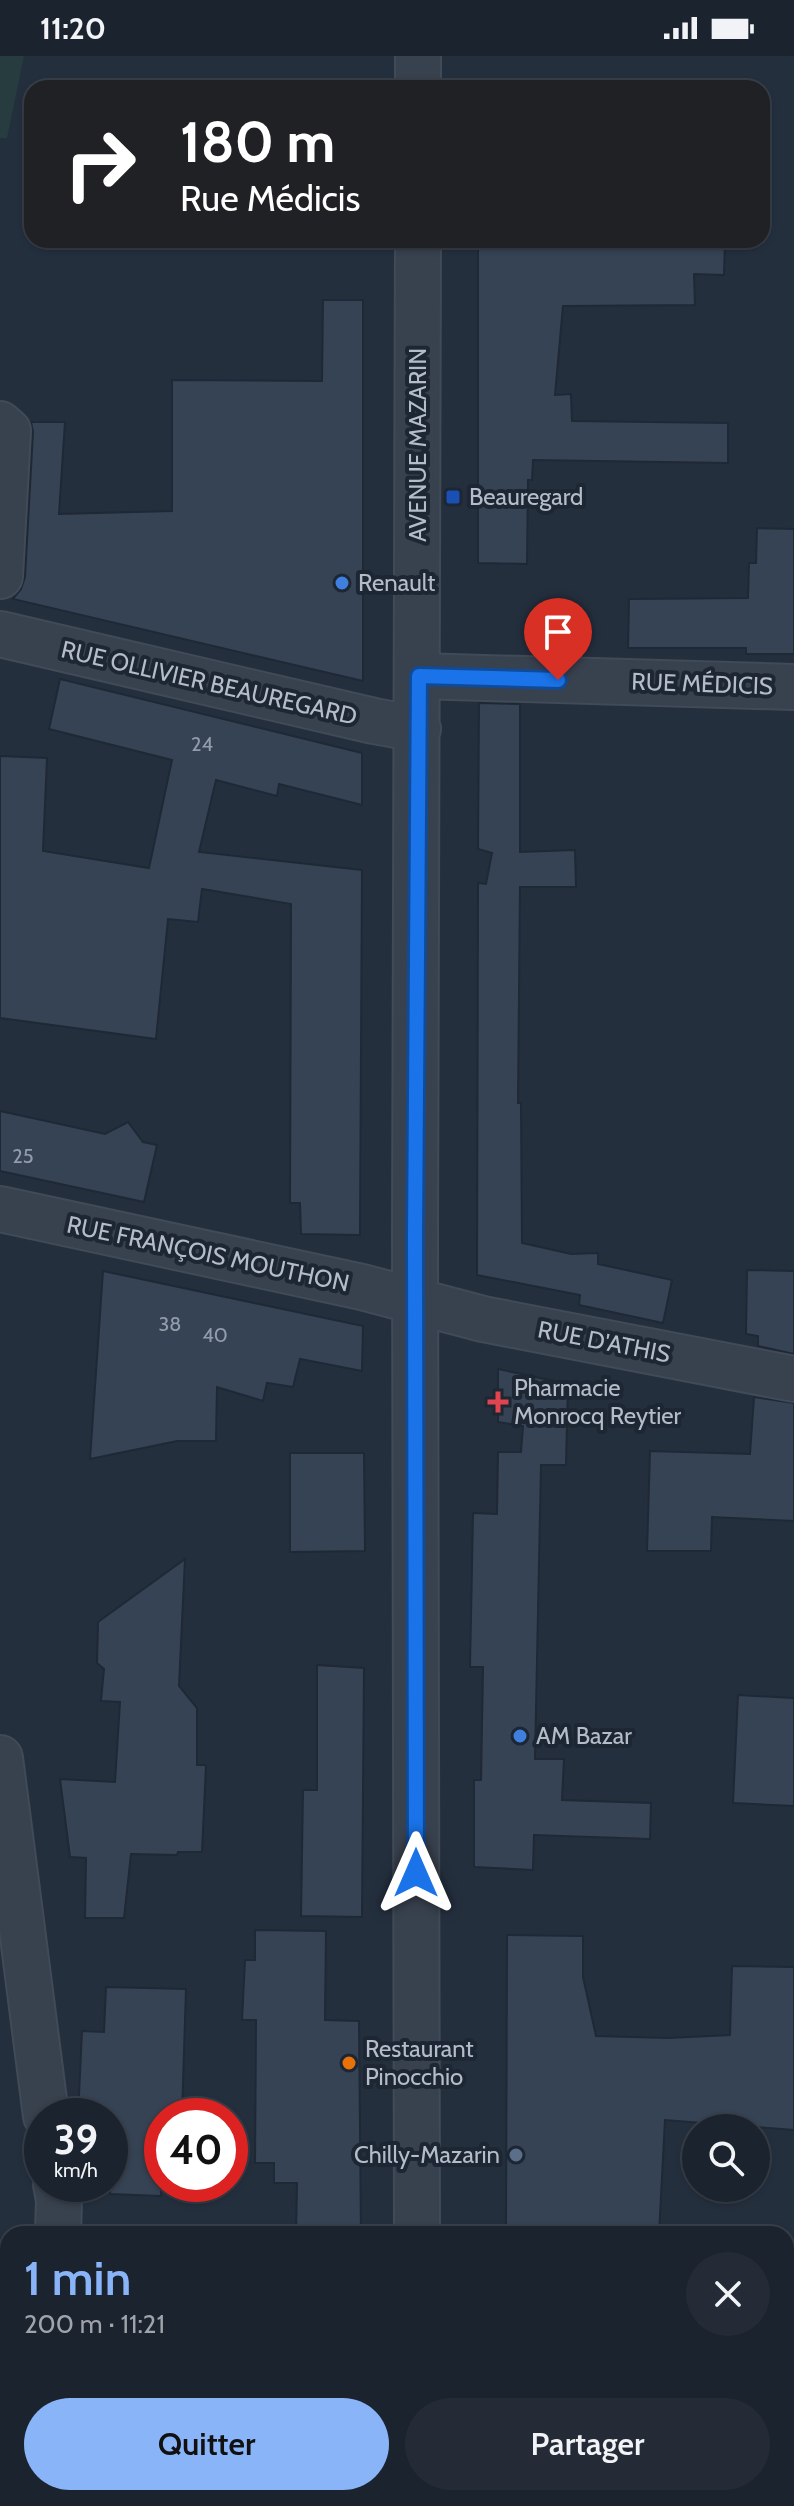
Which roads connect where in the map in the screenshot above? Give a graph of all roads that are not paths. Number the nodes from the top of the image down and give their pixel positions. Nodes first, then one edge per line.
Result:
1 (418, 56) edge
2 (418, 80) edge
3 (418, 248) edge
4 (0, 424) edge
5 (0, 576) edge
6 (0, 634) edge
7 (419, 676) junction
8 (794, 687) edge
9 (418, 729) junction
10 (0, 1209) edge
11 (415, 1302) junction
12 (794, 1379) edge
13 (0, 1758) edge
14 (44, 2098) edge
15 (59, 2202) edge
16 (58, 2226) edge
17 (417, 2226) edge

1 - 2 street
3 - 7 street, AVENUE MAZARIN
4 - 5 street
6 - 9 street, RUE OLLIVIER BEAUREGARD
7 - 8 street, RUE MÉDICIS
7 - 9 street, AVENUE MAZARIN
9 - 11 street, AVENUE MAZARIN
10 - 11 street, RUE FRANÇOIS MOUTHON
11 - 12 street, RUE D'ATHIS
11 - 17 street, AVENUE MAZARIN
13 - 14 street
15 - 16 street

